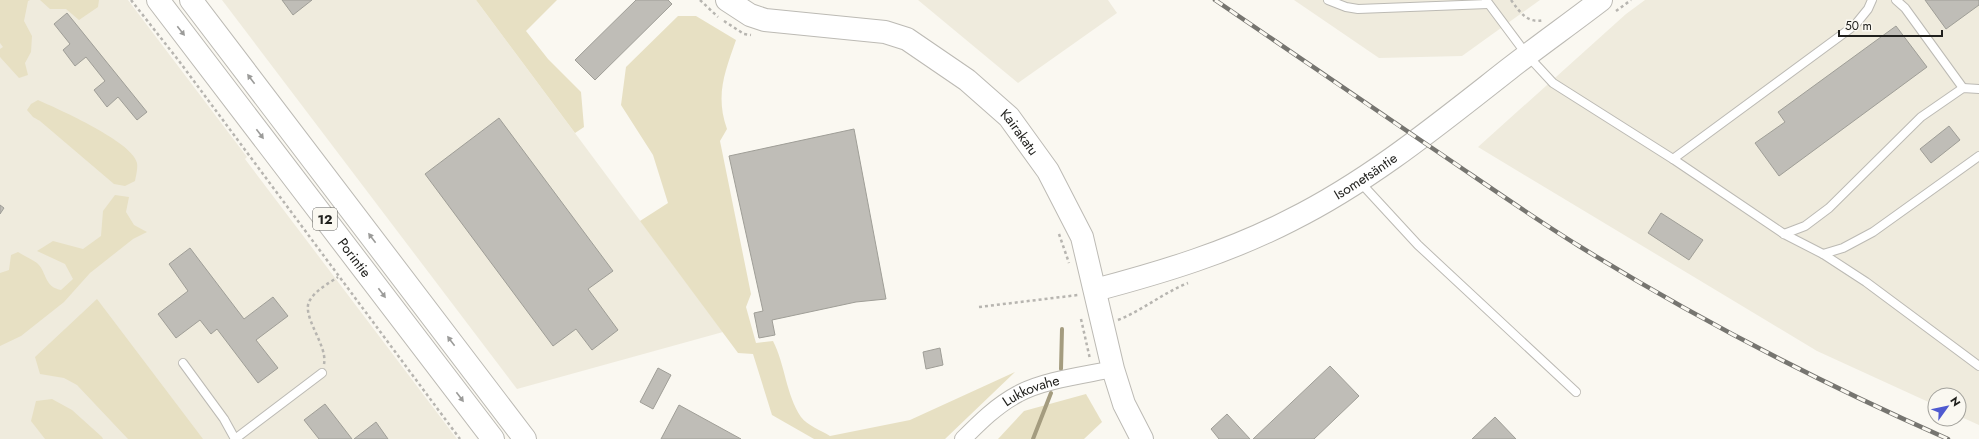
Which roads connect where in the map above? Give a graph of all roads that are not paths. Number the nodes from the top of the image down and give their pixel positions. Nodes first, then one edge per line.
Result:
1 (158, 0) edge
2 (191, 0) edge
3 (727, 0) edge
4 (1328, 0) edge
5 (1601, 0) edge
6 (1872, 0) edge
7 (1896, 0) edge
8 (1487, 2) edge
9 (1527, 55) junction
10 (1963, 88) junction
11 (1979, 89) edge
12 (1979, 156) edge
13 (1673, 160) junction
14 (1359, 181) junction
15 (1784, 234) junction
16 (1823, 254) junction
17 (1082, 293) junction
18 (183, 363) dead end
19 (1979, 366) edge
20 (1104, 371) junction
21 (322, 373) road end
22 (1576, 392) dead end
23 (235, 439) edge
24 (493, 439) edge
25 (525, 439) edge
26 (963, 439) edge
27 (1142, 439) edge

1 -> 24 main road, Porintie / 12
25 -> 2 main road, Porintie / 12
3 - 17 main road, Kairakatu
4 - 8 lane
5 - 9 main road, Isometsäntie
6 - 13 lane
7 - 10 lane
8 - 9 lane
9 - 13 lane
9 - 14 main road, Isometsäntie
10 - 11 lane
10 - 15 lane
12 - 16 lane
13 - 15 lane
14 - 17 main road, Isometsäntie
14 - 22 lane
15 - 16 lane
16 - 19 lane
17 - 20 main road, Kairakatu
18 - 23 lane
20 - 26 street, Lukkovahe
20 - 27 main road, Kairakatu
21 - 23 lane

